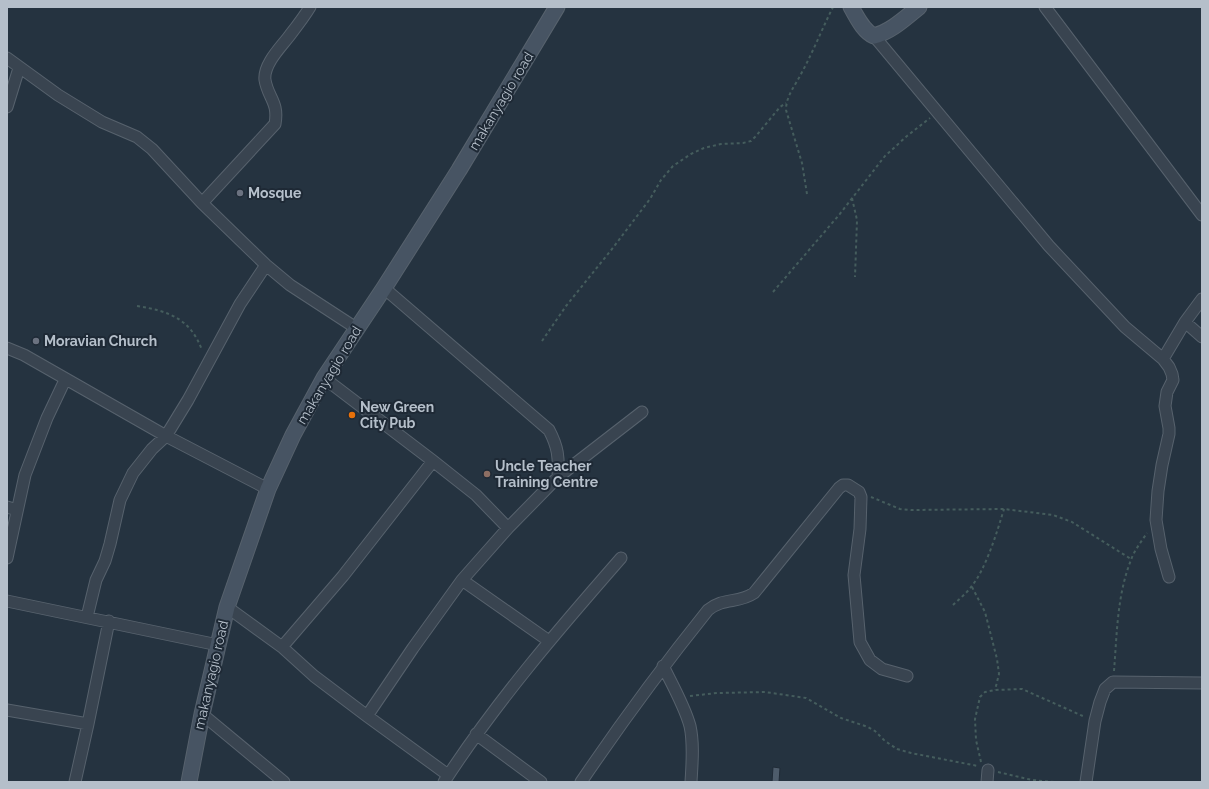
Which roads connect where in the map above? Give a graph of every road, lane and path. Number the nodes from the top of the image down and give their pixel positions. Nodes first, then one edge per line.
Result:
1 (310, 7) edge
2 (557, 7) edge
3 (833, 7) edge
4 (851, 7) edge
5 (919, 7) edge
6 (1045, 7) edge
7 (874, 36) junction
8 (7, 58) edge
9 (19, 68) junction
10 (786, 103) junction
11 (7, 107) edge
12 (937, 113) junction
13 (807, 194) dead end
14 (852, 198) junction
15 (202, 202) junction
16 (1202, 215) edge
17 (266, 265) junction
18 (855, 277) dead end
19 (384, 288) junction
20 (773, 292) dead end
21 (1202, 299) edge
22 (137, 306) dead end
23 (1185, 322) junction
24 (356, 328) junction
25 (1202, 337) edge
26 (542, 342) dead end
27 (7, 348) edge
28 (1162, 359) junction
29 (208, 364) junction
30 (324, 378) junction
31 (65, 380) junction
32 (642, 412) dead end
33 (166, 436) junction
34 (433, 461) junction
35 (558, 477) junction
36 (268, 488) junction
37 (859, 492) junction
38 (12, 508) edge
39 (1004, 509) junction
40 (1156, 520) junction
41 (508, 528) junction
42 (7, 558) edge
43 (621, 558) dead end
44 (1131, 559) junction
45 (1169, 577) dead end
46 (462, 580) junction
47 (972, 587) junction
48 (7, 601) edge
49 (953, 605) dead end
50 (227, 607) junction
51 (87, 617) junction
52 (108, 621) junction
53 (549, 641) junction
54 (218, 645) junction
55 (282, 647) junction
56 (663, 666) junction
57 (907, 676) dead end
58 (1113, 682) junction
59 (1202, 684) edge
60 (995, 690) junction
61 (678, 697) junction
62 (7, 710) edge
63 (202, 714) junction
64 (367, 716) junction
65 (1095, 721) junction
66 (88, 724) junction
67 (476, 734) junction
68 (988, 770) joint
69 (446, 778) edge
70 (75, 782) edge
71 (189, 782) edge
72 (284, 782) edge
73 (541, 782) edge
74 (581, 782) edge
75 (691, 782) edge
76 (987, 782) edge
77 (1054, 782) edge
78 (1086, 782) edge

1 - 15 street
2 - 19 street, makanyagio road
3 - 10 path
4 - 7 street
5 - 7 street
6 - 16 street
7 - 12 street
8 - 9 street
9 - 11 street
9 - 15 street
10 - 13 path
10 - 26 path
12 - 14 path
12 - 28 street
14 - 18 path
14 - 20 path
15 - 17 street
17 - 24 street
17 - 29 street
19 - 24 street, makanyagio road
19 - 35 street
21 - 23 street
22 - 29 path
23 - 25 street
23 - 28 street
24 - 30 street, makanyagio road
27 - 31 street
28 - 40 street
29 - 33 street
30 - 34 street
30 - 36 street, makanyagio road
31 - 33 street
31 - 38 street
32 - 35 street
33 - 36 street
33 - 51 street
34 - 41 street
34 - 55 street
35 - 41 street
36 - 50 street, makanyagio road
37 - 39 path
37 - 56 street
37 - 57 street
38 - 42 street
39 - 44 path
39 - 47 path
40 - 44 path
40 - 45 street
41 - 46 street
43 - 53 street
44 - 58 path
46 - 53 street
46 - 64 street
47 - 49 path
47 - 60 path
48 - 51 street
50 - 54 street, makanyagio road
50 - 55 street
51 - 52 street
52 - 54 street
52 - 66 street
53 - 67 street
54 - 63 street, makanyagio road
55 - 64 street
56 - 61 street
56 - 74 street
58 - 59 street
58 - 65 street
60 - 61 path
60 - 65 path
61 - 75 street
62 - 66 street
63 - 71 street, makanyagio road
63 - 72 street
64 - 69 street
65 - 78 street
66 - 70 street
67 - 69 street
67 - 73 street
68 - 76 street
68 - 77 path

